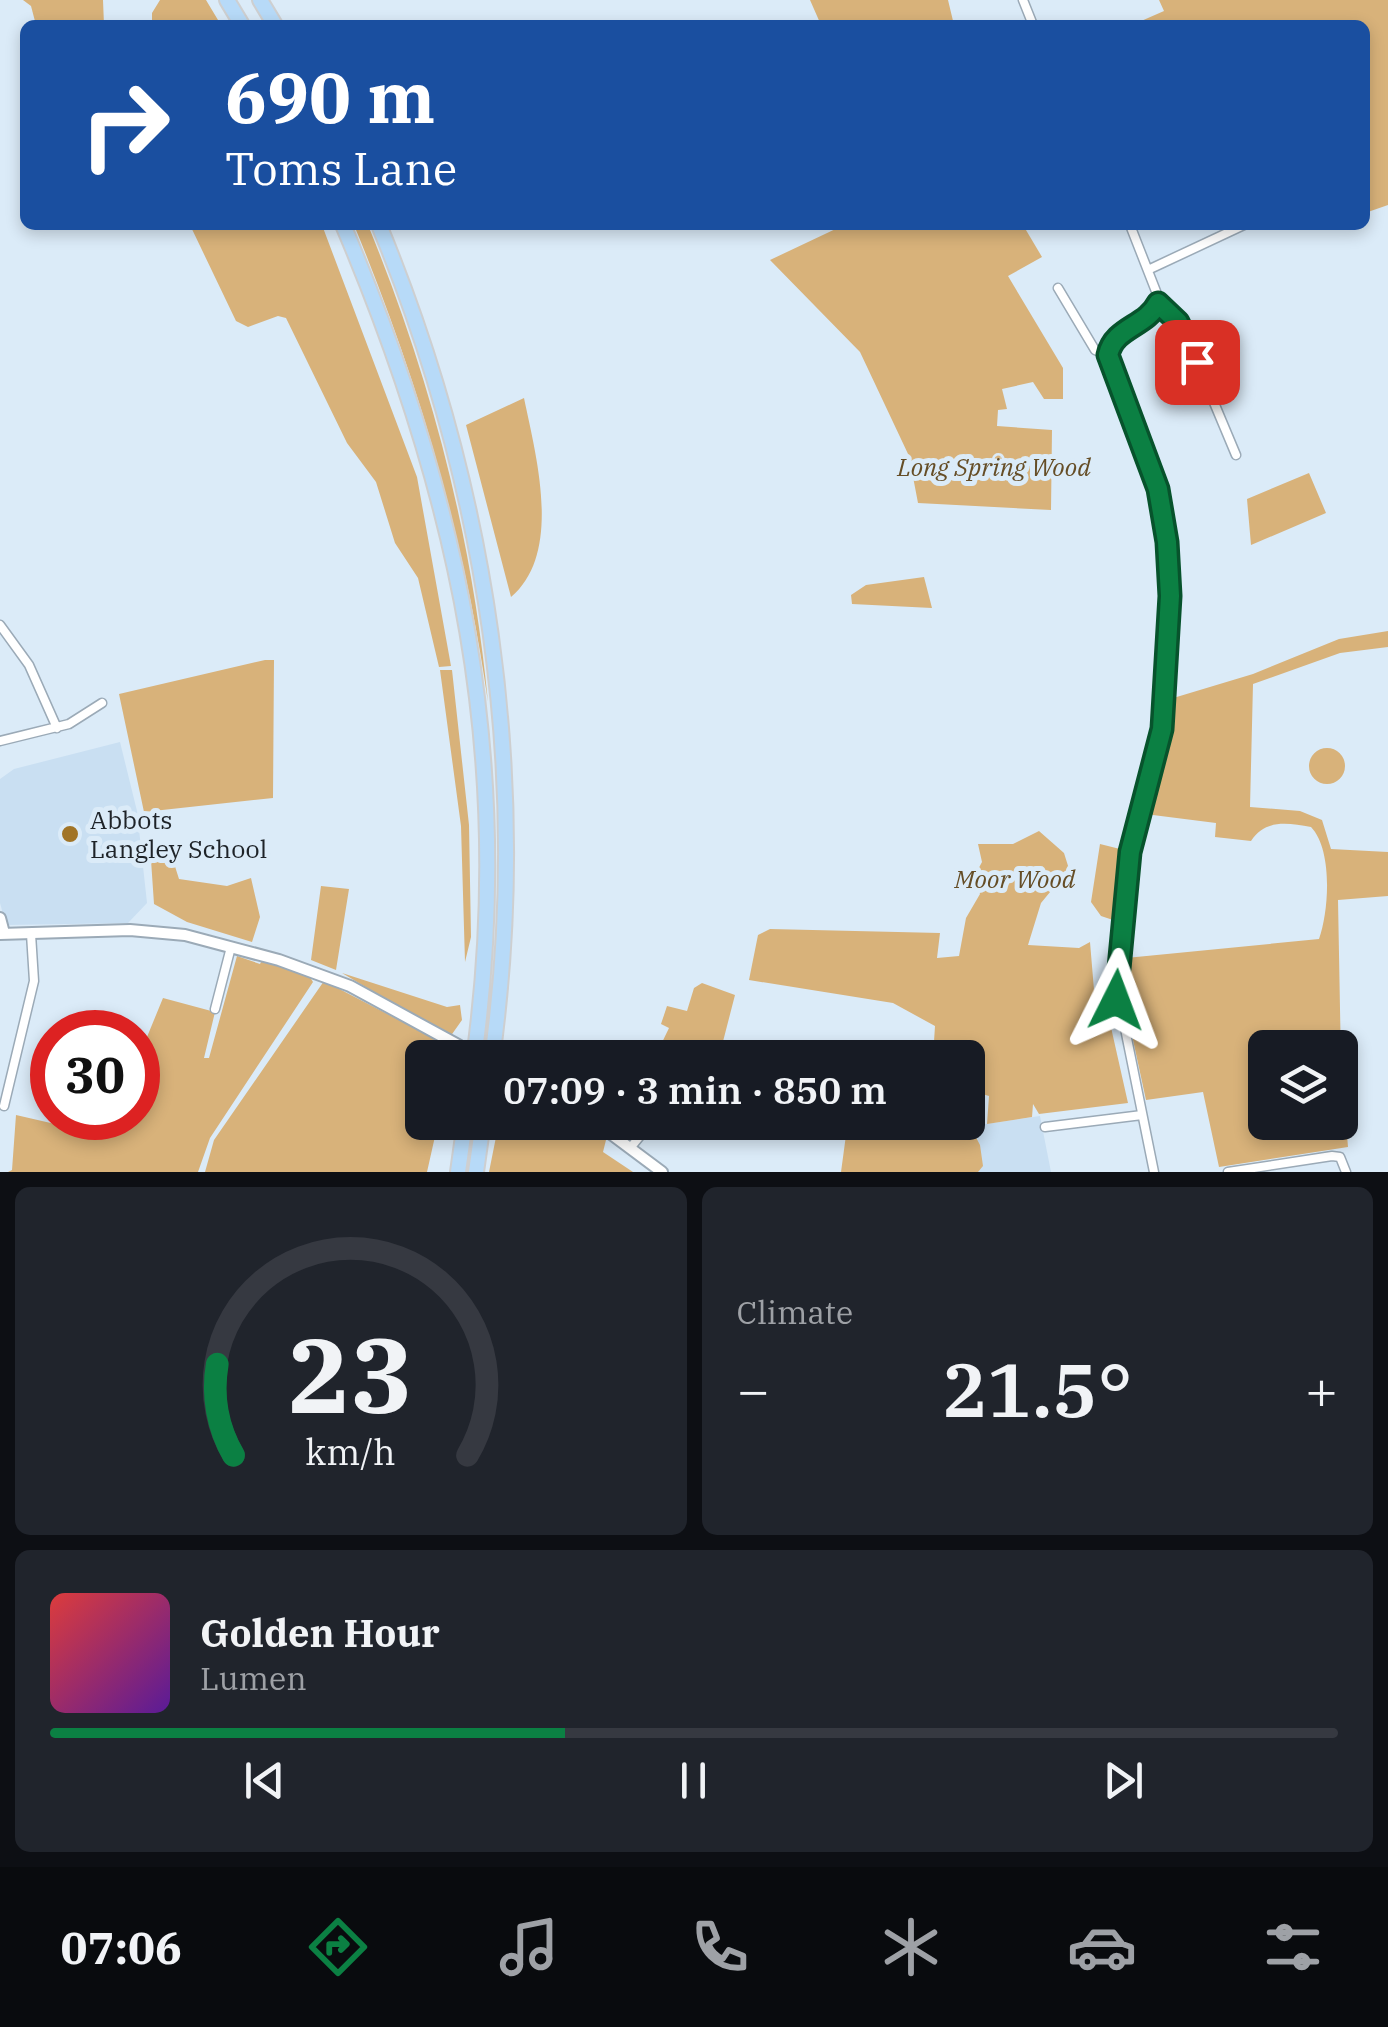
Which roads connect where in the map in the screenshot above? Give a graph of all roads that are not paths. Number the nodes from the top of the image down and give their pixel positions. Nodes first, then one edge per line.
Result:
1 (345, 230) edge
2 (381, 230) edge
3 (1132, 230) edge
4 (1233, 230) edge
5 (1150, 269) junction
6 (1058, 288) dead end
7 (1158, 303) junction
8 (1108, 355) junction
9 (1236, 454) dead end
10 (0, 626) edge
11 (102, 702) dead end
12 (57, 728) junction
13 (0, 741) edge
14 (0, 918) edge
15 (2, 934) edge
16 (31, 934) junction
17 (231, 947) junction
18 (214, 1010) dead end
19 (447, 1040) edge
20 (478, 1040) edge
21 (494, 1040) edge
22 (4, 1106) dead end
23 (1142, 1115) junction
24 (1045, 1127) dead end
25 (462, 1140) edge
26 (480, 1140) edge
27 (621, 1140) edge
28 (637, 1140) edge
29 (631, 1147) junction
30 (1278, 1161) junction
31 (458, 1172) edge
32 (476, 1172) edge
33 (662, 1172) edge
34 (1154, 1172) edge
35 (1228, 1172) edge
36 (1280, 1172) edge
37 (1346, 1172) edge

1 - 20 highway
2 - 21 highway
3 - 5 street
4 - 5 street
5 - 7 street
6 - 8 street
7 - 8 street
7 - 9 street
8 - 23 street
10 - 12 street
11 - 12 street
12 - 13 street
14 - 15 street
15 - 16 street
16 - 17 street
16 - 22 street
17 - 18 street
17 - 19 street, bridge
23 - 24 street
23 - 34 street
25 - 31 highway
26 - 32 highway
27 - 29 street
28 - 29 street
29 - 33 street
30 - 35 street
30 - 36 street
30 - 37 street

